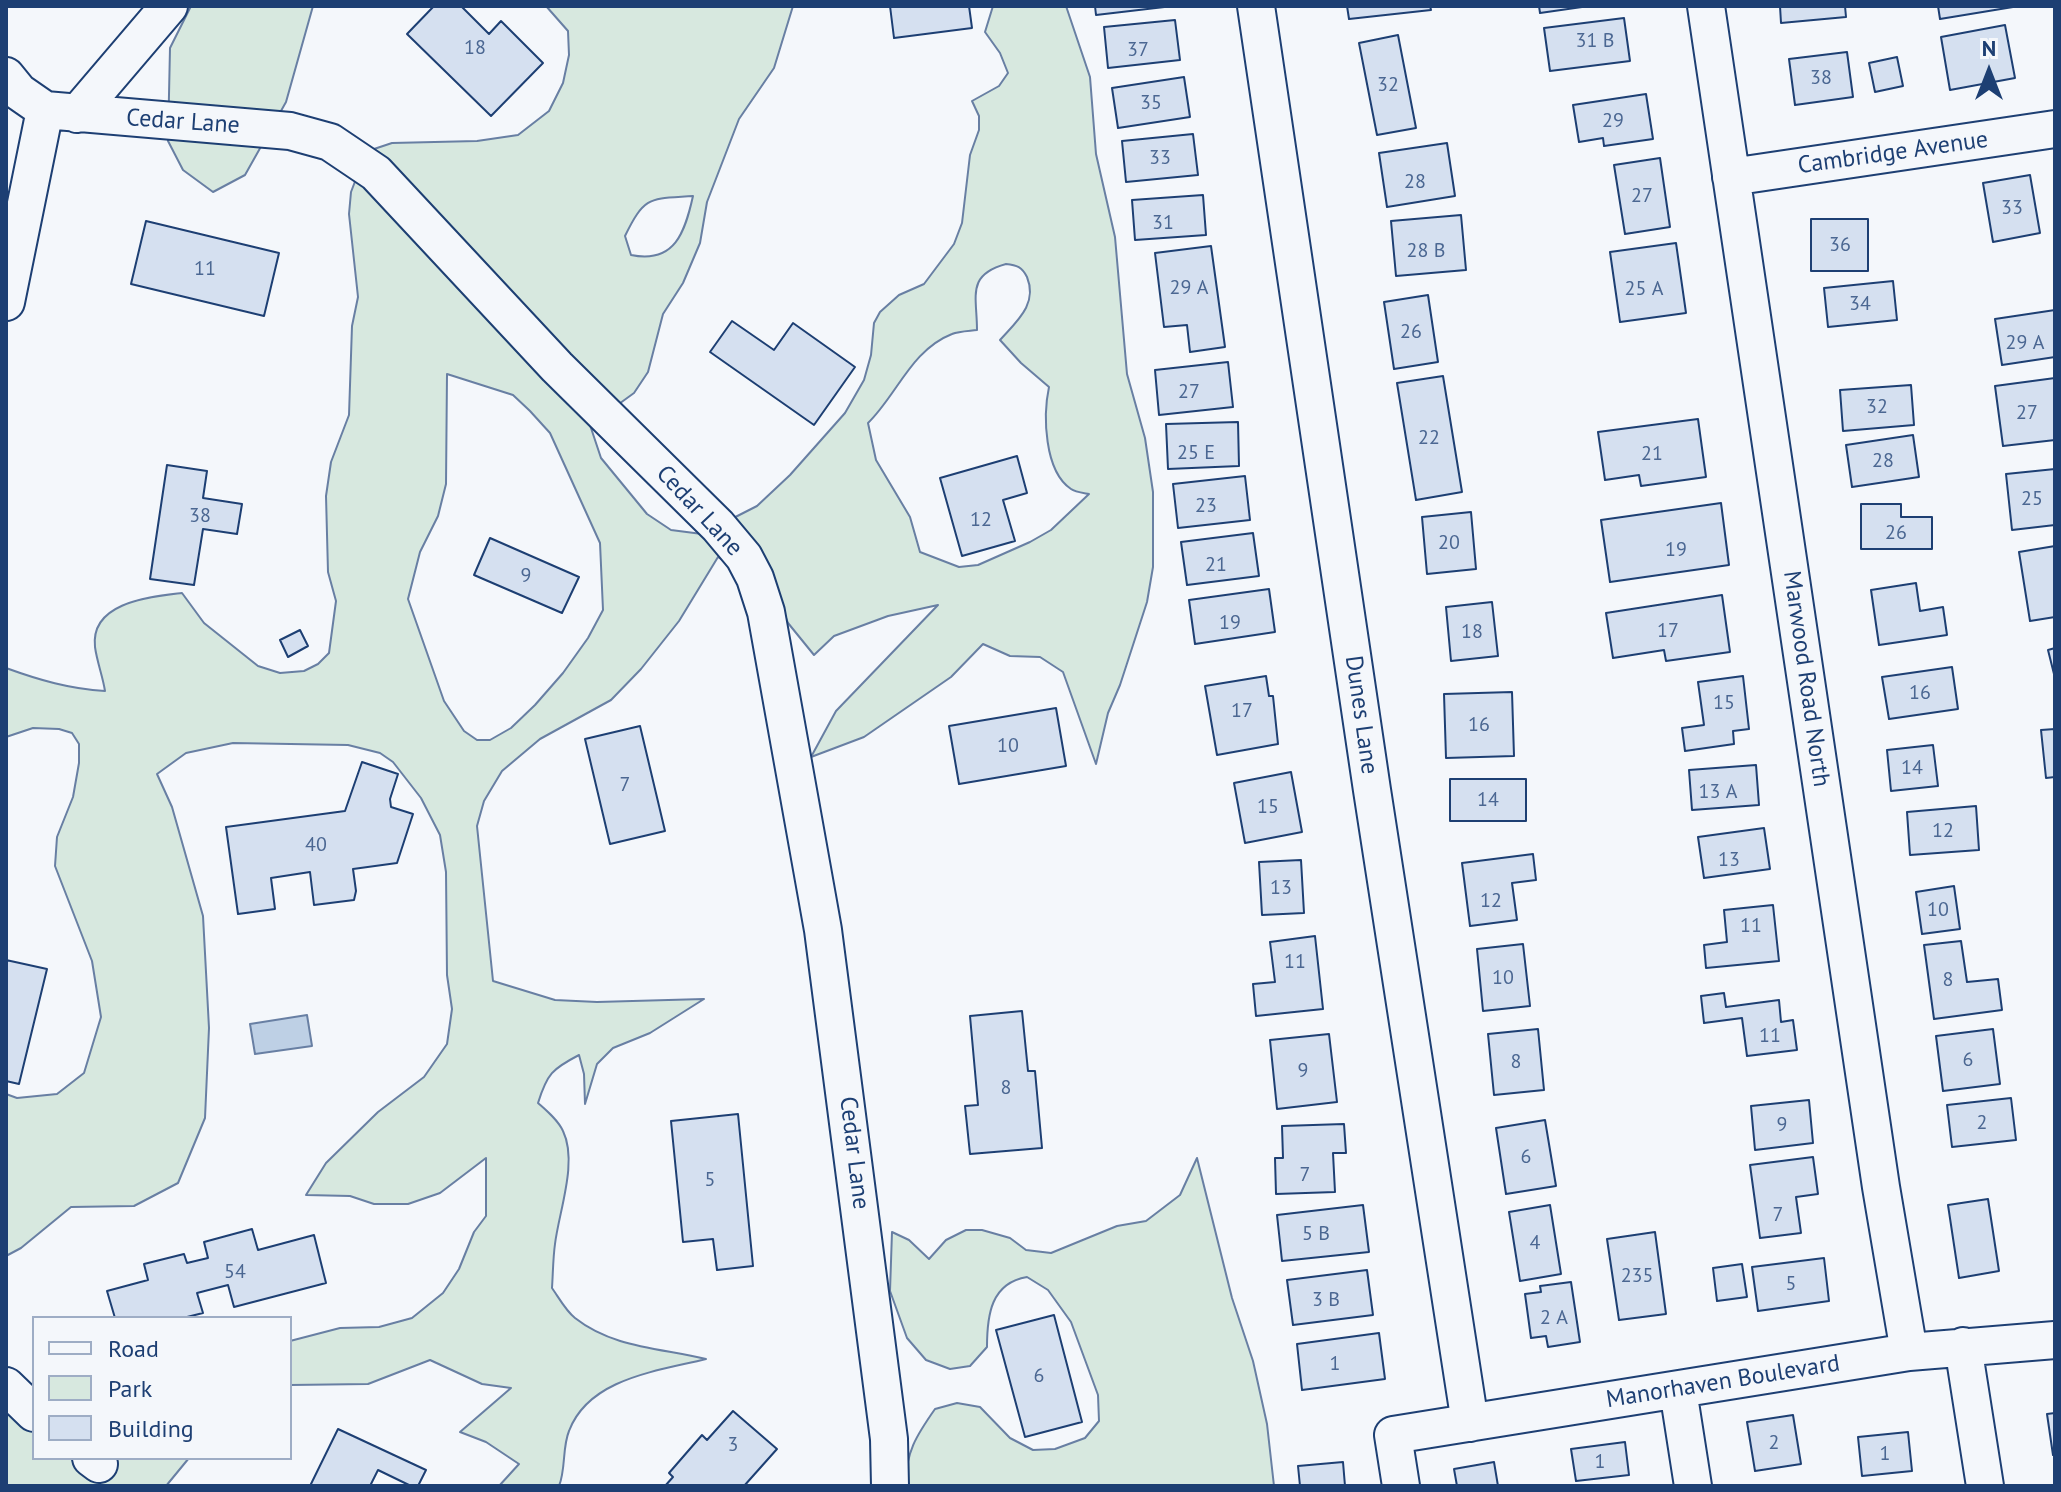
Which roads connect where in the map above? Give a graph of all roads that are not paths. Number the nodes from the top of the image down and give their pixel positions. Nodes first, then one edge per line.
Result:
1 (169, 6) edge
2 (1256, 6) edge
3 (1706, 6) edge
4 (6, 76) edge
5 (61, 112) junction
6 (2055, 129) edge
7 (1731, 177) junction
8 (6, 302) edge
9 (2055, 1340) edge
10 (1963, 1346) junction
11 (1909, 1352) junction
12 (6, 1386) edge
13 (1678, 1390) junction
14 (32, 1411) edge
15 (1470, 1423) junction
16 (890, 1486) edge
17 (1401, 1486) edge
18 (1693, 1486) edge
19 (1985, 1486) edge

1 - 5 street
2 - 15 street, Dunes Lane
3 - 7 street, Marwood Road North
4 - 5 street
5 - 8 street
5 - 16 street, Cedar Lane
6 - 7 street, Cambridge Avenue
7 - 11 street, Marwood Road North
9 - 10 street, Manorhaven Boulevard
10 - 11 street, Manorhaven Boulevard
10 - 19 street
11 - 13 street, Manorhaven Boulevard
12 - 14 street
13 - 15 street, Manorhaven Boulevard
13 - 18 street
15 - 17 street, Manorhaven Boulevard

